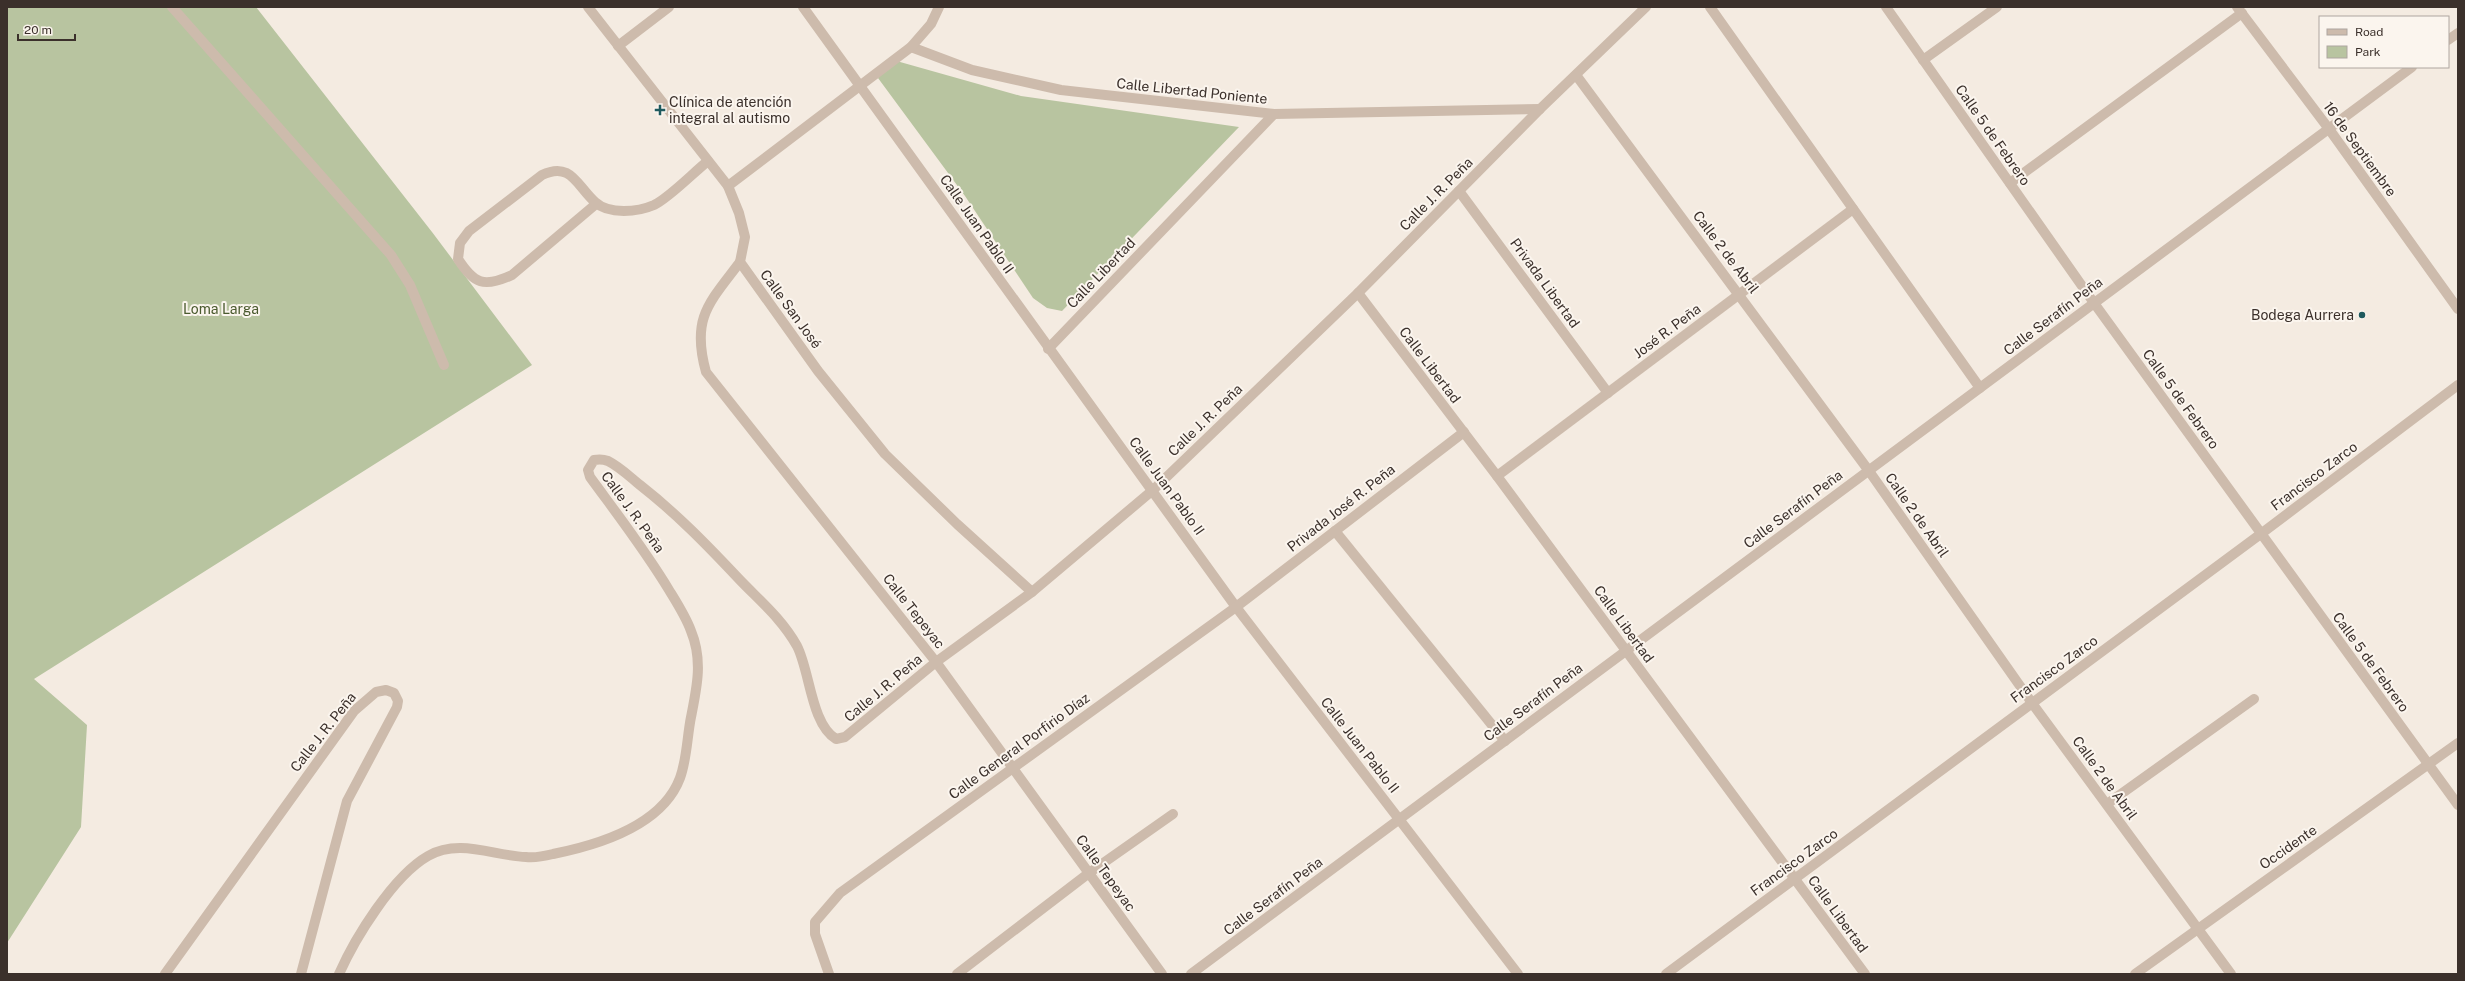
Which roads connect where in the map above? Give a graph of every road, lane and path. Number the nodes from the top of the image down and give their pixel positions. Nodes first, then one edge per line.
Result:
1 (172, 7) edge
2 (588, 7) edge
3 (669, 7) edge
4 (803, 7) edge
5 (939, 7) edge
6 (1646, 7) edge
7 (1710, 7) edge
8 (1886, 7) edge
9 (1996, 7) edge
10 (2239, 10) edge
11 (2458, 33) edge
12 (2449, 39) edge
13 (618, 46) junction
14 (911, 47) junction
15 (1924, 60) junction
16 (2411, 68) edge
17 (1576, 75) junction
18 (860, 84) junction
19 (1540, 110) junction
20 (1274, 114) junction
21 (2329, 129) junction
22 (708, 161) junction
23 (2010, 183) junction
24 (728, 186) junction
25 (1460, 190) junction
26 (596, 204) junction
27 (1853, 209) junction
28 (740, 262) junction
29 (1358, 293) junction
30 (1740, 294) junction
31 (2094, 303) junction
32 (2458, 309) edge
33 (1048, 349) junction
34 (444, 365) dead end
35 (2458, 385) edge
36 (1980, 388) junction
37 (1608, 393) junction
38 (1464, 432) junction
39 (1869, 471) junction
40 (1497, 476) junction
41 (1153, 490) junction
42 (1335, 531) junction
43 (2262, 533) junction
44 (1032, 592) junction
45 (1236, 607) junction
46 (1626, 651) junction
47 (936, 662) junction
48 (2254, 699) dead end
49 (2032, 703) junction
50 (1505, 741) junction
51 (2458, 743) edge
52 (2428, 764) junction
53 (1013, 768) junction
54 (2107, 804) junction
55 (2458, 805) edge
56 (1173, 814) dead end
57 (1400, 819) junction
58 (1089, 873) junction
59 (1795, 878) junction
60 (2197, 928) junction
61 (165, 974) edge
62 (301, 974) edge
63 (339, 974) edge
64 (829, 974) edge
65 (957, 974) edge
66 (1162, 974) edge
67 (1191, 974) edge
68 (1518, 974) edge
69 (1666, 974) edge
70 (1865, 974) edge
71 (2135, 974) edge
72 (2231, 974) edge

1 - 34 street
2 - 13 street
3 - 13 street
4 - 18 street, Calle Juan Pablo II
5 - 14 street
6 - 17 street, Calle J. R. Peña
7 - 27 street
8 - 15 street, Calle 5 de Febrero
9 - 15 street
10 - 21 street, 16 de Septiembre
10 - 23 street
11 - 12 street
13 - 22 street
14 - 18 street
14 - 20 street, Calle Libertad Poniente
15 - 23 street, Calle 5 de Febrero
16 - 21 street, Calle Serafín Peña
17 - 19 street, Calle J. R. Peña
17 - 30 street, Calle 2 de Abril
18 - 24 street
18 - 33 street, Calle Juan Pablo II
19 - 20 street, Calle Libertad Poniente
19 - 25 street, Calle J. R. Peña
20 - 33 street, Calle Libertad
21 - 31 street, Calle Serafín Peña
21 - 32 street, 16 de Septiembre
22 - 24 street
22 - 26 street
23 - 31 street, Calle 5 de Febrero
24 - 28 street
25 - 29 street, Calle J. R. Peña
25 - 37 street, Privada Libertad
26 - 26 street
27 - 30 street, José R. Peña
27 - 36 street
28 - 44 street, Calle San José
28 - 47 street, Calle Tepeyac
29 - 38 street, Calle Libertad
29 - 41 street, Calle J. R. Peña
30 - 37 street, José R. Peña
30 - 39 street, Calle 2 de Abril
31 - 36 street, Calle Serafín Peña
31 - 43 street, Calle 5 de Febrero
33 - 41 street, Calle Juan Pablo II
35 - 43 street, Francisco Zarco
36 - 39 street, Calle Serafín Peña
37 - 40 street, José R. Peña
38 - 40 street, Calle Libertad
38 - 42 street, Privada José R. Peña
39 - 46 street, Calle Serafín Peña
39 - 49 street, Calle 2 de Abril
40 - 46 street, Calle Libertad
41 - 44 street, Calle J. R. Peña
41 - 45 street, Calle Juan Pablo II
42 - 45 street, Privada José R. Peña
42 - 50 street
43 - 49 street, Francisco Zarco
43 - 52 street, Calle 5 de Febrero
44 - 47 street, Calle J. R. Peña
45 - 53 street, Calle General Porfirio Díaz
45 - 57 street, Calle Juan Pablo II
46 - 50 street, Calle Serafín Peña
46 - 59 street, Calle Libertad
47 - 53 street, Calle Tepeyac
47 - 63 street, Calle J. R. Peña
48 - 54 street
49 - 54 street, Calle 2 de Abril
49 - 59 street, Francisco Zarco
50 - 57 street, Calle Serafín Peña
51 - 52 street, Occidente
52 - 55 street, Calle 5 de Febrero
52 - 60 street, Occidente
53 - 58 street, Calle Tepeyac
53 - 64 street, Calle General Porfirio Díaz
54 - 60 street, Calle 2 de Abril
56 - 58 street
57 - 67 street, Calle Serafín Peña
57 - 68 street, Calle Juan Pablo II
58 - 65 street
58 - 66 street, Calle Tepeyac
59 - 69 street, Francisco Zarco
59 - 70 street, Calle Libertad
60 - 71 street, Occidente
60 - 72 street, Calle 2 de Abril
61 - 62 street, Calle J. R. Peña

